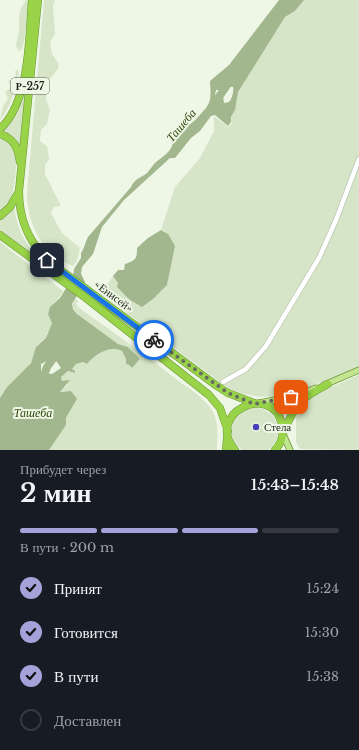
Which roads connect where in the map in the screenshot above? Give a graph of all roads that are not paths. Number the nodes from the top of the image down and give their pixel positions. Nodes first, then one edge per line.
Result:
1 (32, 0) edge
2 (38, 0) edge
3 (0, 130) edge
4 (0, 134) edge
5 (359, 159) edge
6 (21, 172) junction
7 (19, 191) junction
8 (0, 216) edge
9 (0, 235) edge
10 (59, 273) junction
11 (88, 295) junction
12 (359, 370) edge
13 (223, 382) dead end
14 (328, 384) junction
15 (254, 404) junction
16 (228, 433) junction
17 (283, 433) junction
18 (226, 450) edge
19 (235, 450) edge
20 (275, 450) edge
21 (290, 450) edge

1 - 3 highway, Р-257
2 - 6 highway, «Енисей» / Р-257
4 - 6 highway, «Енисей» / Р-257
5 - 13 street
6 - 7 highway, «Енисей» / Р-257
7 - 8 highway, «Енисей» / Р-257
7 - 10 highway, «Енисей» / Р-257
9 - 10 highway, «Енисей» / Р-257
10 - 11 highway, «Енисей» / Р-257
11 - 15 highway, «Енисей» / Р-257
11 - 16 highway, «Енисей» / Р-257
12 - 14 main road
14 - 15 main road
14 - 17 highway
15 - 16 highway, «Енисей» / Р-257
15 - 17 highway, «Енисей» / Р-257
16 - 18 highway, «Енисей» / Р-257
16 - 19 highway, «Енисей» / Р-257
17 - 20 highway
17 - 21 main road

